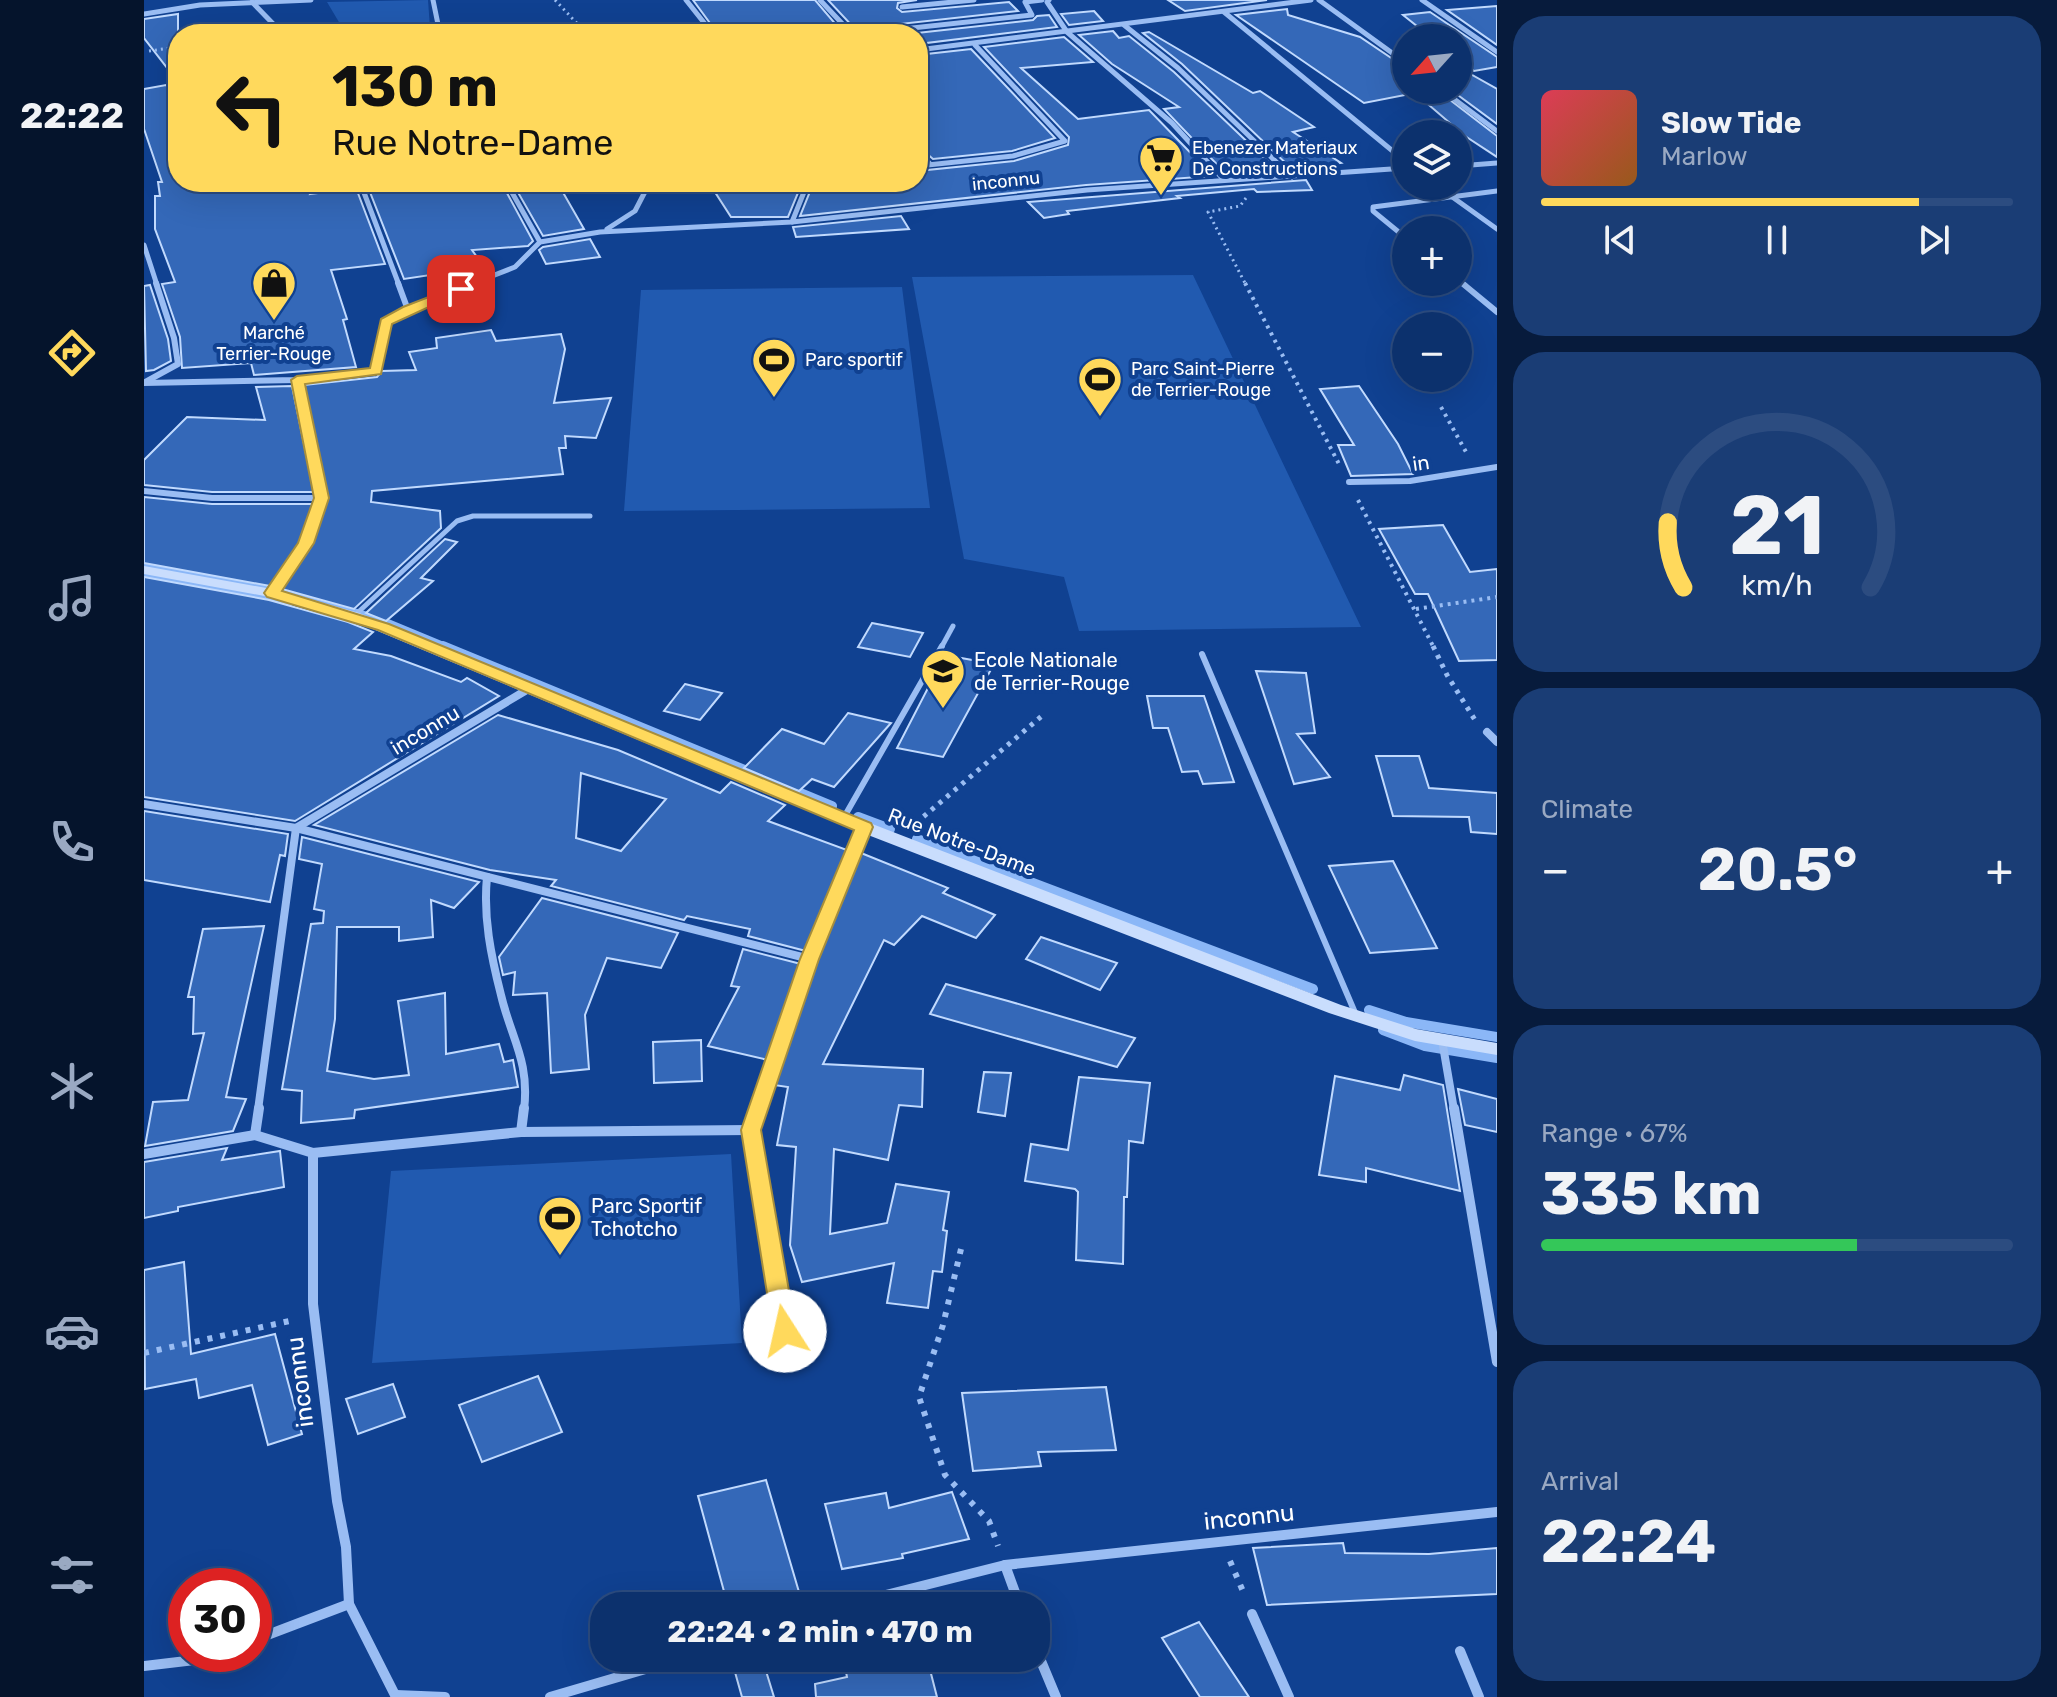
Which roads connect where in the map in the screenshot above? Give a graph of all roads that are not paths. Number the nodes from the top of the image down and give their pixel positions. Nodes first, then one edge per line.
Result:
1 (311, 0) edge
2 (433, 0) edge
3 (686, 0) edge
4 (820, 0) edge
5 (974, 0) edge
6 (1042, 0) edge
7 (1049, 0) edge
8 (1311, 0) edge
9 (1319, 0) edge
10 (1422, 0) edge
11 (252, 2) junction
12 (902, 7) dead end
13 (1224, 12) junction
14 (144, 14) edge
15 (273, 24) edge
16 (438, 24) edge
17 (705, 24) edge
18 (844, 24) edge
19 (1124, 25) junction
20 (928, 26) edge
21 (1067, 32) junction
22 (975, 45) junction
23 (928, 49) edge
24 (1497, 52) edge
25 (1392, 53) edge
26 (1461, 104) edge
27 (1497, 131) edge
28 (1392, 153) edge
29 (1497, 163) edge
30 (930, 164) edge
31 (1472, 165) edge
32 (1392, 166) edge
33 (1292, 177) junction
34 (1224, 180) junction
35 (1497, 191) edge
36 (364, 192) edge
37 (512, 192) edge
38 (648, 192) edge
39 (804, 192) edge
40 (1472, 194) edge
41 (1425, 200) edge
42 (1459, 200) edge
43 (792, 222) junction
44 (1392, 227) edge
45 (1497, 229) edge
46 (600, 232) junction
47 (540, 242) junction
48 (144, 245) edge
49 (147, 264) edge
50 (1472, 291) edge
51 (408, 310) junction
52 (1497, 312) edge
53 (297, 380) junction
54 (144, 383) edge
55 (1497, 467) edge
56 (1349, 482) road end
57 (144, 491) edge
58 (321, 498) junction
59 (590, 516) dead end
60 (144, 570) edge
61 (272, 593) junction
62 (354, 616) junction
63 (953, 626) dead end
64 (1202, 654) dead end
65 (531, 687) junction
66 (1487, 732) road end
67 (1497, 742) edge
68 (144, 804) edge
69 (843, 819) junction
70 (864, 827) junction
71 (296, 828) junction
72 (487, 877) junction
73 (810, 959) junction
74 (1356, 1015) junction
75 (1442, 1040) junction
76 (1497, 1049) edge
77 (751, 1130) junction
78 (521, 1132) junction
79 (255, 1135) junction
80 (313, 1153) junction
81 (144, 1154) edge
82 (785, 1331) dead end
83 (1497, 1362) edge
84 (1497, 1512) edge
85 (1005, 1565) junction
86 (898, 1592) edge
87 (1015, 1592) edge
88 (349, 1604) junction
89 (1252, 1614) road end
90 (272, 1633) edge
91 (1460, 1651) dead end
92 (168, 1663) edge
93 (144, 1666) edge
94 (635, 1672) edge
95 (1046, 1672) edge
96 (396, 1696) edge
97 (445, 1697) edge
98 (550, 1697) edge
99 (1056, 1697) edge
100 (1289, 1697) edge
101 (1479, 1697) edge

1 - 11 street
2 - 16 street
3 - 17 street
4 - 18 street
5 - 12 street
6 - 20 street
7 - 21 street
8 - 13 street
9 - 25 street
10 - 24 street
11 - 14 street
11 - 15 street
13 - 19 street
13 - 28 street, inconnu
19 - 21 street
19 - 33 street
21 - 22 street
21 - 34 street
22 - 23 street
22 - 30 street, inconnu
26 - 27 street
29 - 31 street
32 - 33 street, inconnu
33 - 34 street, inconnu
34 - 43 street, inconnu
35 - 40 street
36 - 51 street
37 - 47 street
38 - 46 street, inconnu
39 - 43 street
41 - 44 street
42 - 45 street
43 - 46 street, inconnu
46 - 47 street, inconnu
47 - 51 street
48 - 49 street
49 - 54 street
50 - 52 street
51 - 53 street
53 - 54 street
53 - 58 street
55 - 56 street, in
57 - 58 street
58 - 61 street
59 - 62 lane
60 - 61 street, Rue Notre-Dame
61 - 62 street, Rue Notre-Dame
62 - 65 street, Rue Notre-Dame
63 - 69 lane
64 - 74 lane
65 - 69 street, Rue Notre-Dame
65 - 71 street, inconnu
66 - 67 street
68 - 71 street
69 - 70 street, Rue Notre-Dame
70 - 73 street
70 - 74 street, Rue Notre-Dame
71 - 72 street
71 - 79 street
72 - 73 street
72 - 78 street
73 - 77 street
74 - 75 street, Rue Notre-Dame
75 - 76 street, Rue Notre-Dame
75 - 83 street
77 - 78 street
77 - 82 street
78 - 80 street
79 - 80 street
79 - 81 street
80 - 88 street, inconnu
84 - 85 street, inconnu
85 - 86 street, inconnu
85 - 87 street
88 - 90 street
88 - 96 street, inconnu
89 - 100 street
91 - 101 street
92 - 93 street
94 - 98 street
95 - 99 street
96 - 97 street, inconnu

